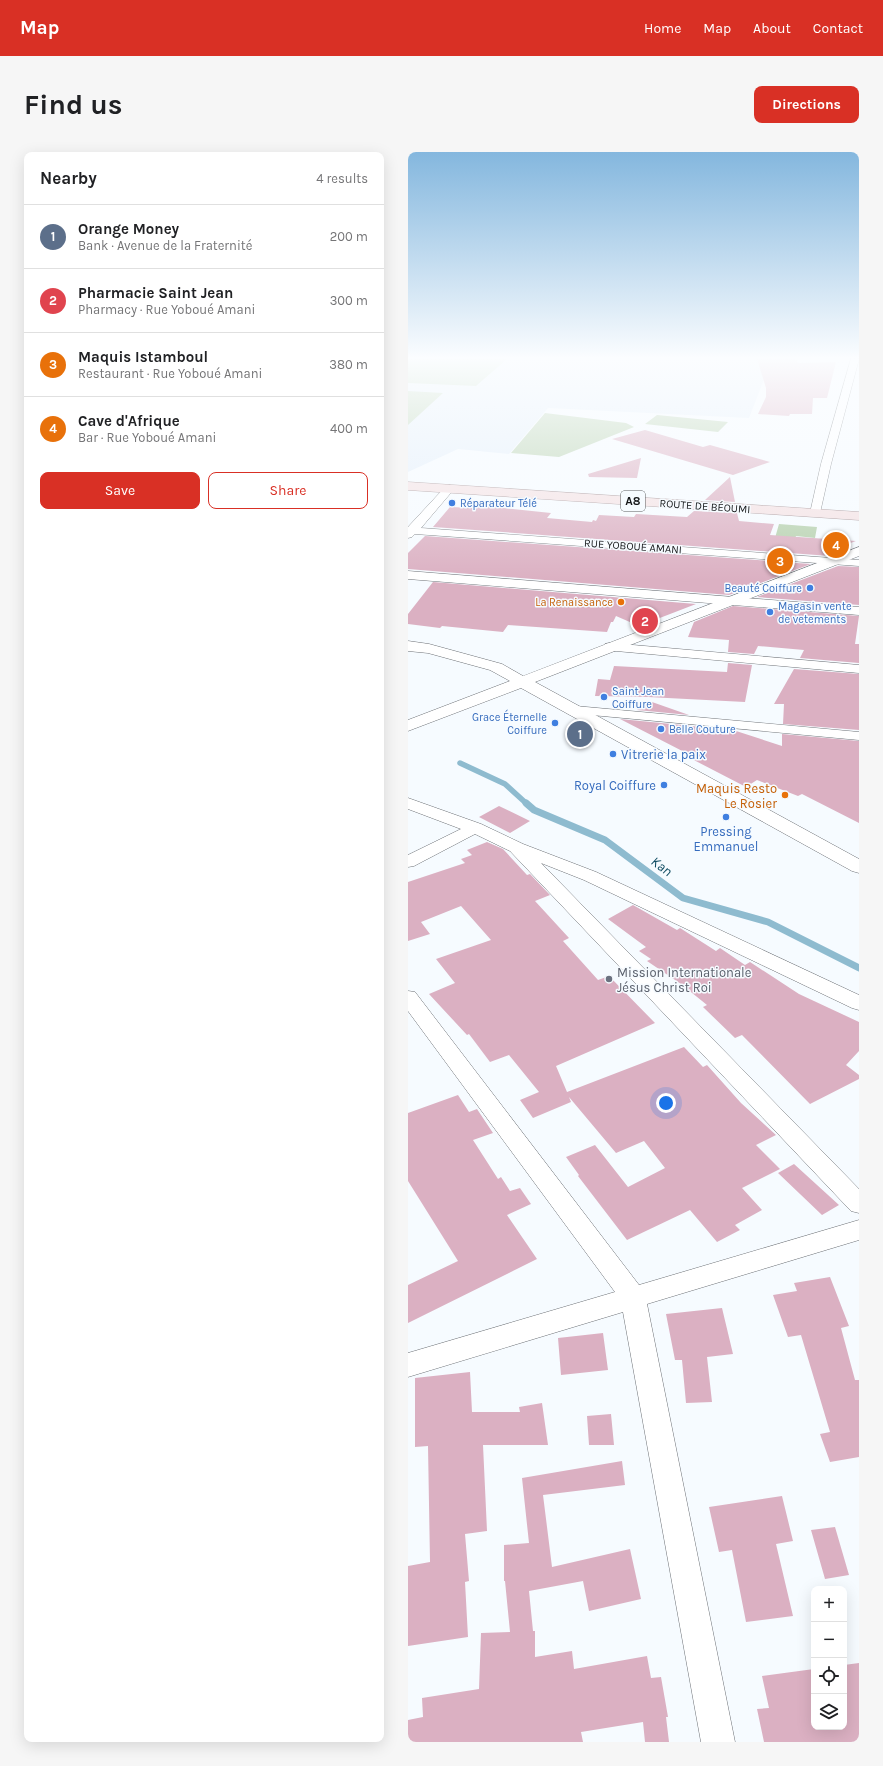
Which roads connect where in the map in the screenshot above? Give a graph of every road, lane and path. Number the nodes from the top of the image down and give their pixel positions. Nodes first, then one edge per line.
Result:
1 (835, 433) edge
2 (408, 486) edge
3 (450, 488) junction
4 (815, 513) junction
5 (859, 516) edge
6 (409, 532) edge
7 (859, 551) edge
8 (835, 561) junction
9 (859, 563) edge
10 (408, 575) edge
11 (729, 601) junction
12 (859, 611) edge
13 (408, 646) edge
14 (610, 647) junction
15 (859, 669) edge
16 (524, 681) junction
17 (575, 710) junction
18 (408, 726) edge
19 (859, 736) edge
20 (408, 803) edge
21 (475, 828) junction
22 (516, 847) junction
23 (408, 862) edge
24 (859, 867) edge
25 (408, 997) edge
26 (859, 1003) edge
27 (859, 1204) edge
28 (859, 1230) edge
29 (632, 1297) junction
30 (408, 1365) edge
31 (718, 1742) edge

1 - 4 street
2 - 3 main road, ROUTE DE BÉOUMI / A8
3 - 4 main road, ROUTE DE BÉOUMI / A8
3 - 6 street
4 - 5 main road, ROUTE DE BÉOUMI / A8
6 - 8 street, RUE YOBOUÉ AMANI
7 - 8 street
8 - 9 street, RUE YOBOUÉ AMANI
8 - 11 street
10 - 11 street
11 - 12 street
11 - 14 street
13 - 16 street
14 - 15 street
14 - 16 street
16 - 17 street
16 - 18 street
17 - 19 street
17 - 24 street
20 - 21 street
21 - 22 street
21 - 23 street
22 - 26 street
22 - 27 street
25 - 29 street
28 - 29 street
29 - 30 street
29 - 31 street

